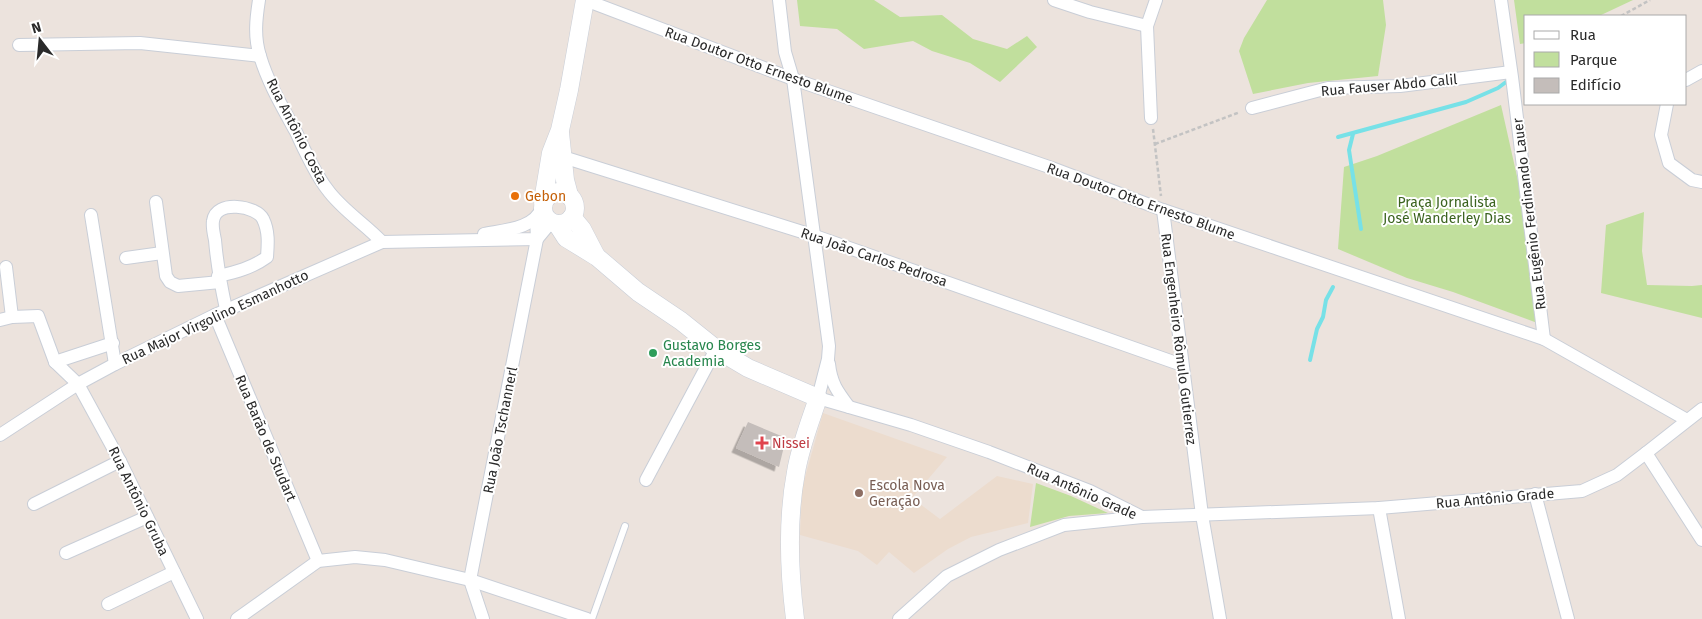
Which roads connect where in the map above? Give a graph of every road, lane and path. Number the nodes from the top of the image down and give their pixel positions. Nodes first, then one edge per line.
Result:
1 (259, 0) edge
2 (585, 0) edge
3 (779, 0) edge
4 (1054, 0) edge
5 (1156, 0) edge
6 (1501, 0) edge
7 (1650, 0) edge
8 (1623, 15) edge
9 (1147, 26) junction
10 (19, 46) dead end
11 (260, 56) junction
12 (1702, 71) edge
13 (1511, 72) junction
14 (793, 79) junction
15 (1687, 79) edge
16 (1667, 105) edge
17 (1252, 108) joint
18 (1151, 118) joint
19 (560, 130) junction
20 (1155, 144) junction
21 (563, 157) junction
22 (1702, 182) edge
23 (569, 195) junction
24 (156, 202) dead end
25 (1163, 210) junction
26 (91, 215) dead end
27 (550, 215) junction
28 (815, 236) junction
29 (537, 239) junction
30 (445, 240) junction
31 (382, 242) junction
32 (162, 253) junction
33 (126, 258) dead end
34 (6, 267) dead end
35 (219, 279) junction
36 (220, 312) junction
37 (6, 319) edge
38 (1544, 339) junction
39 (113, 343) junction
40 (716, 349) junction
41 (828, 359) junction
42 (55, 362) junction
43 (116, 364) junction
44 (1182, 365) junction
45 (78, 384) junction
46 (818, 398) junction
47 (848, 406) junction
48 (1702, 409) edge
49 (1687, 420) junction
50 (0, 435) edge
51 (1646, 454) junction
52 (120, 461) junction
53 (646, 480) dead end
54 (1535, 494) junction
55 (34, 504) dead end
56 (1379, 508) junction
57 (1202, 514) junction
58 (148, 517) junction
59 (1142, 517) junction
60 (625, 526) dead end
61 (1702, 540) edge
62 (66, 553) dead end
63 (318, 561) junction
64 (174, 572) junction
65 (470, 580) junction
66 (108, 604) dead end
67 (196, 619) edge
68 (237, 619) edge
69 (483, 619) edge
70 (587, 619) edge
71 (592, 619) edge
72 (795, 619) edge
73 (899, 619) edge
74 (1220, 619) edge
75 (1399, 619) edge
76 (1568, 619) edge

1 - 11 street, Rua Antônio Costa
2 - 14 street, Rua Doutor Otto Ernesto Blume
2 - 19 main road
3 - 14 street
4 - 9 street
5 - 9 street
6 - 13 street, Rua Eugênio Ferdinando Lauer
7 - 8 path
9 - 18 street
10 - 11 street
11 - 31 street, Rua Antônio Costa
12 - 15 street
13 - 17 street, Rua Fauser Abdo Calil
13 - 38 street, Rua Eugênio Ferdinando Lauer
14 - 25 street, Rua Doutor Otto Ernesto Blume
14 - 28 street
16 - 22 street
17 - 20 path
18 - 20 path
19 - 21 main road
19 - 27 main road
20 - 25 path
21 - 23 main road
21 - 28 street, Rua João Carlos Pedrosa
23 - 27 main road
23 - 27 main road
24 - 32 street
25 - 38 street, Rua Doutor Otto Ernesto Blume
25 - 44 street, Rua Engenheiro Rômulo Gutierrez
26 - 39 street
27 - 29 street, Rua João Tschannerl
27 - 30 street, Rua Major Virgolino Esmanhotto
27 - 40 main road, Rua Antônio Grade
28 - 41 street
28 - 44 street, Rua João Carlos Pedrosa
29 - 30 street, Rua Major Virgolino Esmanhotto
29 - 65 street, Rua João Tschannerl
30 - 31 street, Rua Major Virgolino Esmanhotto
31 - 36 street, Rua Major Virgolino Esmanhotto
32 - 33 street
32 - 35 street
34 - 37 street
35 - 35 street
35 - 36 street, Rua Barão de Studart
36 - 43 street, Rua Major Virgolino Esmanhotto
36 - 63 street, Rua Barão de Studart
37 - 42 street
38 - 49 street, Rua Doutor Otto Ernesto Blume
39 - 42 street
39 - 43 street
40 - 46 main road, Rua Antônio Grade
40 - 53 street
41 - 46 street
41 - 47 street
42 - 45 street, Rua Antônio Gruba
43 - 45 street, Rua Major Virgolino Esmanhotto
44 - 57 street, Rua Engenheiro Rômulo Gutierrez
45 - 50 street, Rua Major Virgolino Esmanhotto
45 - 52 street, Rua Antônio Gruba
46 - 47 street, Rua Antônio Grade
46 - 72 main road
47 - 59 street, Rua Antônio Grade
48 - 49 street, Rua Antônio Grade
49 - 51 street, Rua Antônio Grade
51 - 54 street, Rua Antônio Grade
51 - 61 street
52 - 55 street
52 - 58 street, Rua Antônio Gruba
54 - 56 street, Rua Antônio Grade
54 - 76 street
56 - 57 street, Rua Antônio Grade
56 - 75 street
57 - 59 street, Rua Antônio Grade
57 - 74 street, Rua Engenheiro Rômulo Gutierrez
58 - 62 street
58 - 64 street, Rua Antônio Gruba
59 - 73 street
60 - 71 lane
63 - 65 street
63 - 68 street
64 - 66 street
64 - 67 street, Rua Antônio Gruba
65 - 69 street, Rua João Tschannerl
65 - 70 street

